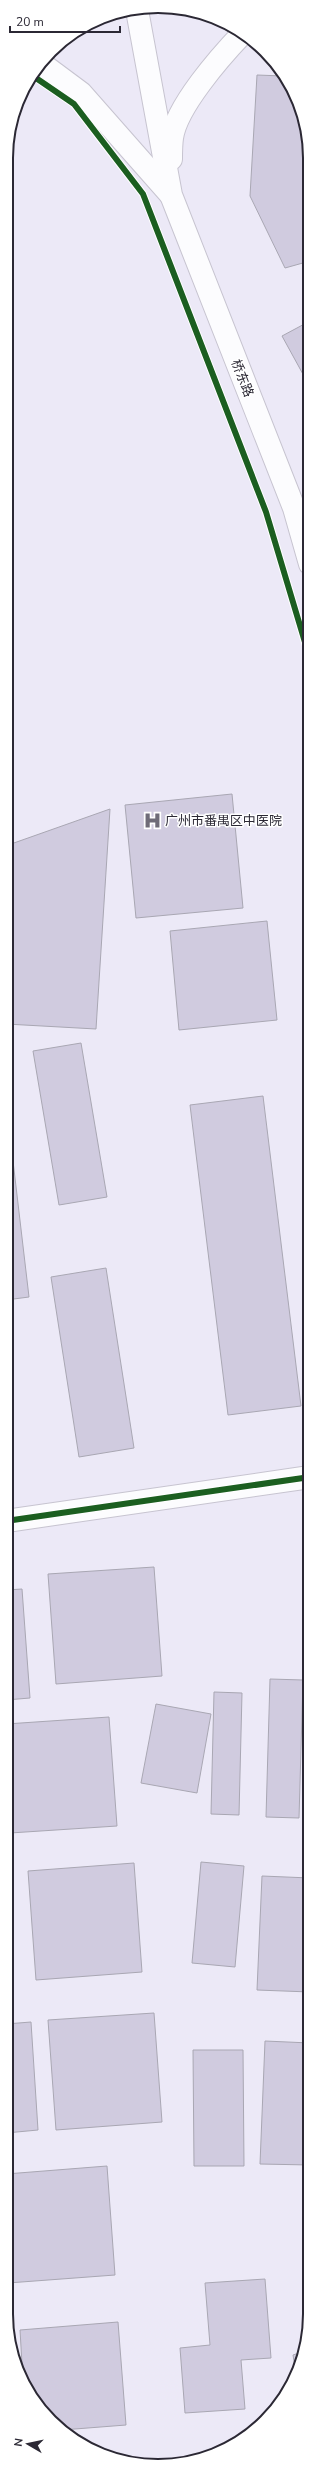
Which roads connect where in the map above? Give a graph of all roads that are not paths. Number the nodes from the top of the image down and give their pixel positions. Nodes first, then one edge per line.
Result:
1 (138, 14) edge
2 (239, 37) edge
3 (46, 67) edge
4 (170, 195) junction
5 (303, 540) edge
6 (303, 1478) edge
7 (13, 1520) edge

1 - 4 main road
2 - 4 main road
3 - 4 main road
4 - 5 main road, 桥东路
6 - 7 main road

